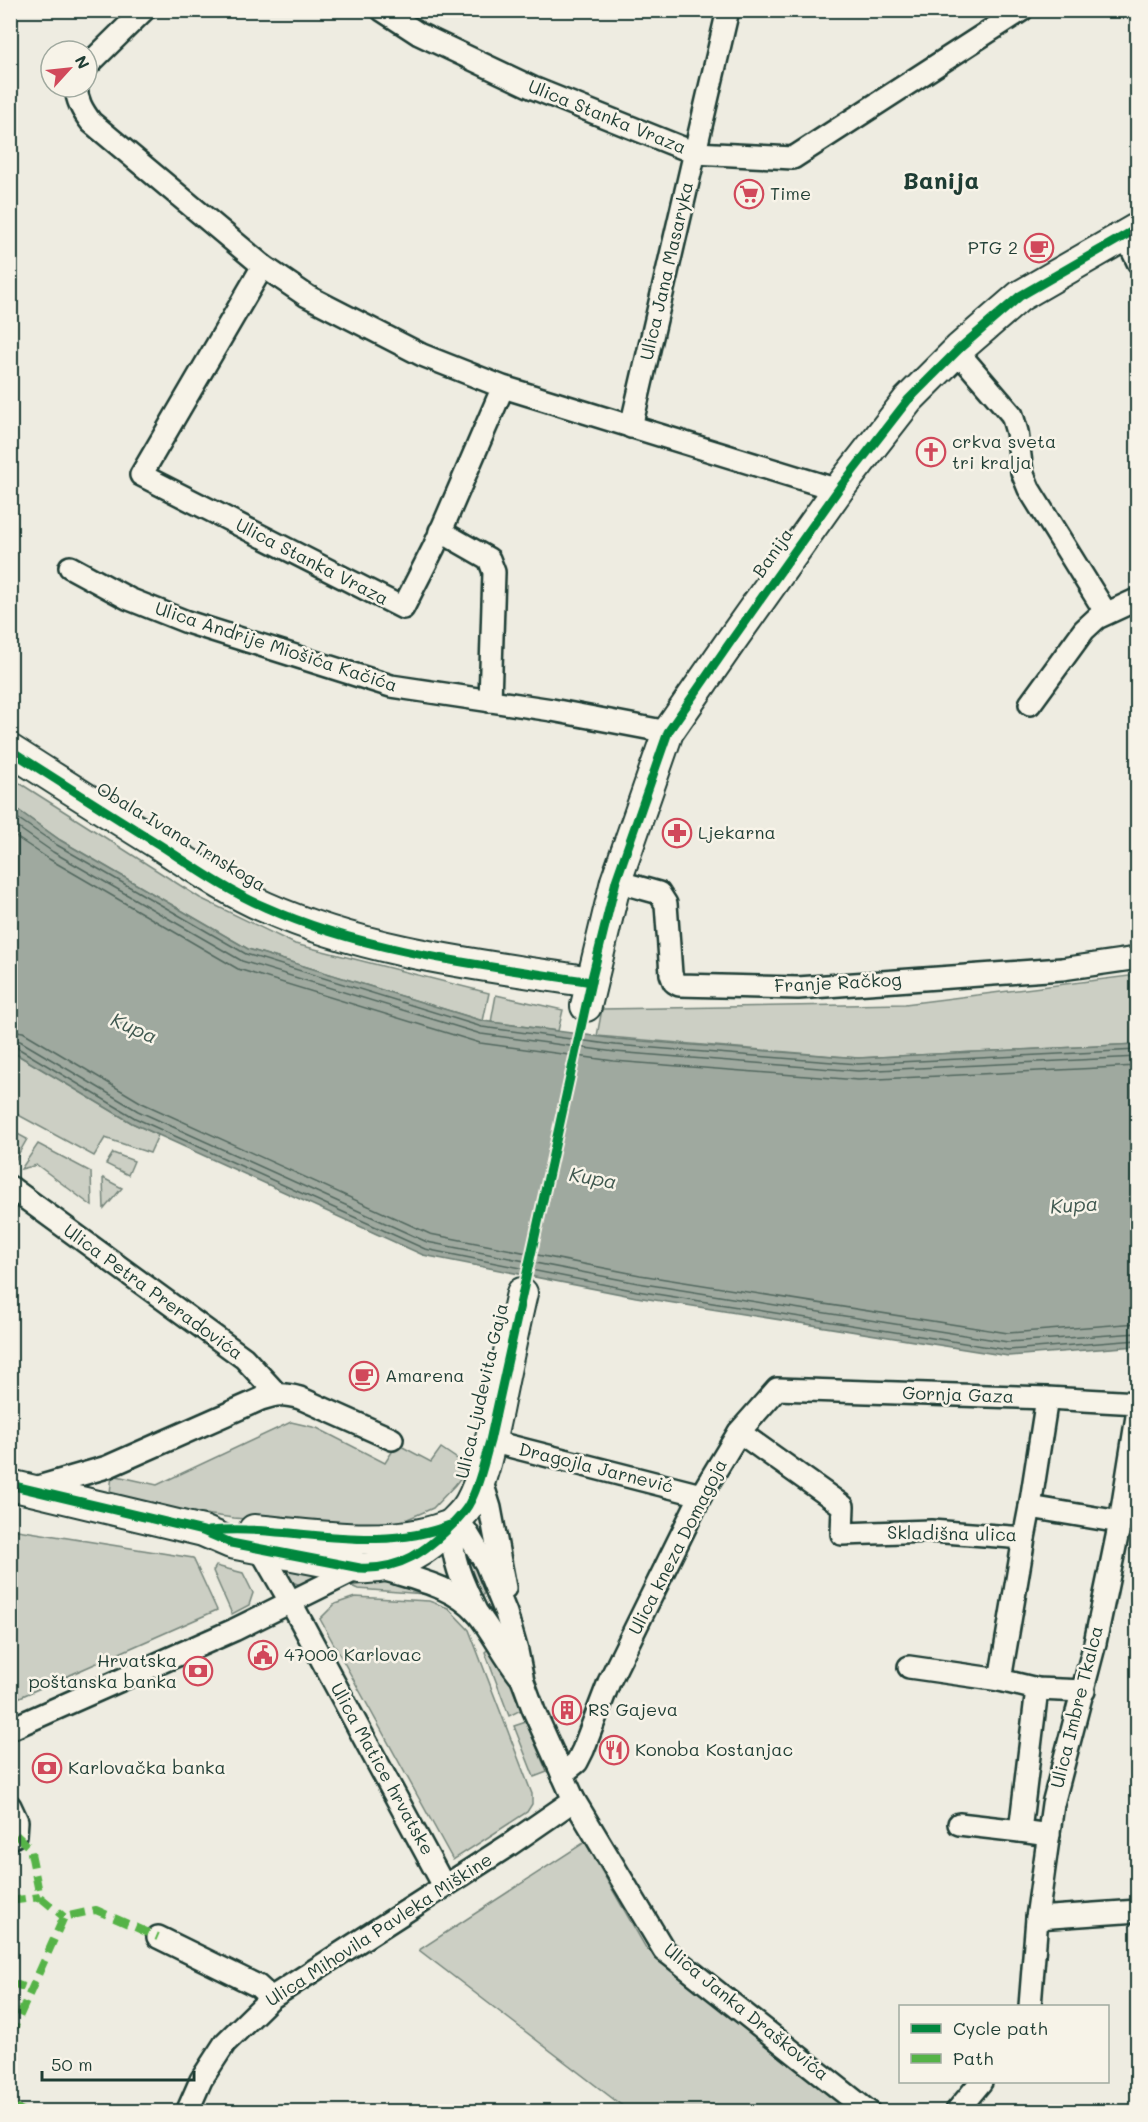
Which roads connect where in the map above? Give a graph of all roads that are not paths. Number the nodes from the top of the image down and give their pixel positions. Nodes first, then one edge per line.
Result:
1 (144, 10) edge
2 (382, 10) edge
3 (728, 10) edge
4 (1021, 11) edge
5 (99, 54) edge
6 (76, 99) edge
7 (695, 153) junction
8 (1131, 231) edge
9 (1137, 262) edge
10 (263, 266) junction
11 (957, 351) junction
12 (503, 387) junction
13 (632, 427) junction
14 (838, 490) junction
15 (440, 531) junction
16 (70, 567) dead end
17 (1137, 599) edge
18 (1106, 613) junction
19 (490, 701) junction
20 (1030, 705) dead end
21 (668, 732) junction
22 (10, 750) edge
23 (616, 881) junction
24 (1137, 958) edge
25 (588, 994) joint
26 (10, 1188) edge
27 (522, 1293) dead end
28 (257, 1371) junction
29 (777, 1389) joint
30 (277, 1394) junction
31 (1047, 1398) junction
32 (1137, 1403) edge
33 (249, 1404) junction
34 (1137, 1410) edge
35 (739, 1432) junction
36 (392, 1439) dead end
37 (490, 1441) junction
38 (107, 1467) junction
39 (480, 1476) junction
40 (20, 1487) edge
41 (701, 1495) junction
42 (1030, 1507) junction
43 (103, 1508) junction
44 (1119, 1522) junction
45 (440, 1528) junction
46 (1024, 1538) junction
47 (253, 1539) junction
48 (369, 1568) junction
49 (290, 1601) junction
50 (477, 1613) junction
51 (506, 1613) junction
52 (909, 1667) dead end
53 (1000, 1680) junction
54 (523, 1681) junction
55 (1037, 1689) junction
56 (1084, 1691) junction
57 (10, 1729) edge
58 (562, 1774) junction
59 (574, 1800) junction
60 (10, 1806) edge
61 (959, 1824) dead end
62 (1020, 1831) junction
63 (1049, 1835) junction
64 (10, 1839) edge
65 (444, 1886) junction
66 (1137, 1911) edge
67 (1038, 1918) junction
68 (159, 1937) dead end
69 (271, 1998) junction
70 (1030, 2005) edge
71 (980, 2083) edge
72 (187, 2112) edge
73 (869, 2112) edge
74 (956, 2112) edge

1 - 5 street
2 - 7 street, Ulica Stanka Vraza
3 - 7 street, Ulica Jana Masaryka
4 - 7 street, Ulica Stanka Vraza
6 - 10 street
7 - 13 street, Ulica Jana Masaryka
8 - 9 street
8 - 11 main road, Banija
10 - 12 street
10 - 15 street, Ulica Stanka Vraza
11 - 14 main road, Banija
11 - 18 street
12 - 13 street
12 - 15 street, Ulica Stanka Vraza
13 - 14 street
14 - 21 main road, Banija
15 - 19 street
16 - 19 street, Ulica Andrije Miošića Kačića
17 - 18 street
18 - 20 street
19 - 21 street, Ulica Andrije Miošića Kačića
21 - 23 main road, Banija
22 - 25 main road, Obala Ivana Trnskoga
23 - 24 street, Franje Račkog
23 - 25 main road, Banija
26 - 28 street, Ulica Petra Preradovića
27 - 37 main road, Ulica Ljudevita Gaja
28 - 30 street, Ulica Petra Preradovića
28 - 33 street
29 - 31 street, Gornja Gaza
29 - 35 street, Ulica kneza Domagoja
30 - 33 street
30 - 36 street
31 - 32 street, Gornja Gaza
31 - 42 street
33 - 38 street
34 - 44 street, Ulica Imbre Tkalca
35 - 41 street, Ulica kneza Domagoja
35 - 46 street, Skladišna ulica
37 - 39 main road, Ulica Ljudevita Gaja
37 - 41 street, Dragojla Jarnević
38 - 40 street
38 - 43 street
39 - 45 main road, Ulica Ljudevita Gaja
39 - 51 street, Ulica Ljudevita Gaja
40 - 43 main road
41 - 58 street, Ulica kneza Domagoja
42 - 44 street, Skladišna ulica
42 - 46 street, Skladišna ulica
43 - 47 main road
44 - 56 street, Ulica Imbre Tkalca
45 - 47 main road
45 - 48 main road
45 - 50 street, Ulica Ljudevita Gaja
45 - 51 street, Ulica Ljudevita Gaja
46 - 53 street
47 - 48 main road
47 - 49 street, Ulica Matice hrvatske
48 - 49 street
48 - 50 street, Ulica Ljudevita Gaja
49 - 57 street
49 - 65 street, Ulica Matice hrvatske
50 - 54 street, Ulica Ljudevita Gaja
51 - 54 street, Ulica Ljudevita Gaja
52 - 53 street
53 - 55 street
54 - 58 street, Ulica Ljudevita Gaja
55 - 56 street
55 - 62 street
56 - 63 street, Ulica Imbre Tkalca
58 - 59 street, Ulica Janka Draškovića
59 - 65 street, Ulica Mihovila Pavleka Miškine
59 - 73 street, Ulica Janka Draškovića
60 - 64 street
61 - 62 street
62 - 63 street
63 - 67 street, Ulica Imbre Tkalca
65 - 69 street, Ulica Mihovila Pavleka Miškine
66 - 67 street
67 - 70 street, Ulica Imbre Tkalca
68 - 69 street
69 - 72 street, Ulica Mihovila Pavleka Miškine
71 - 74 street

